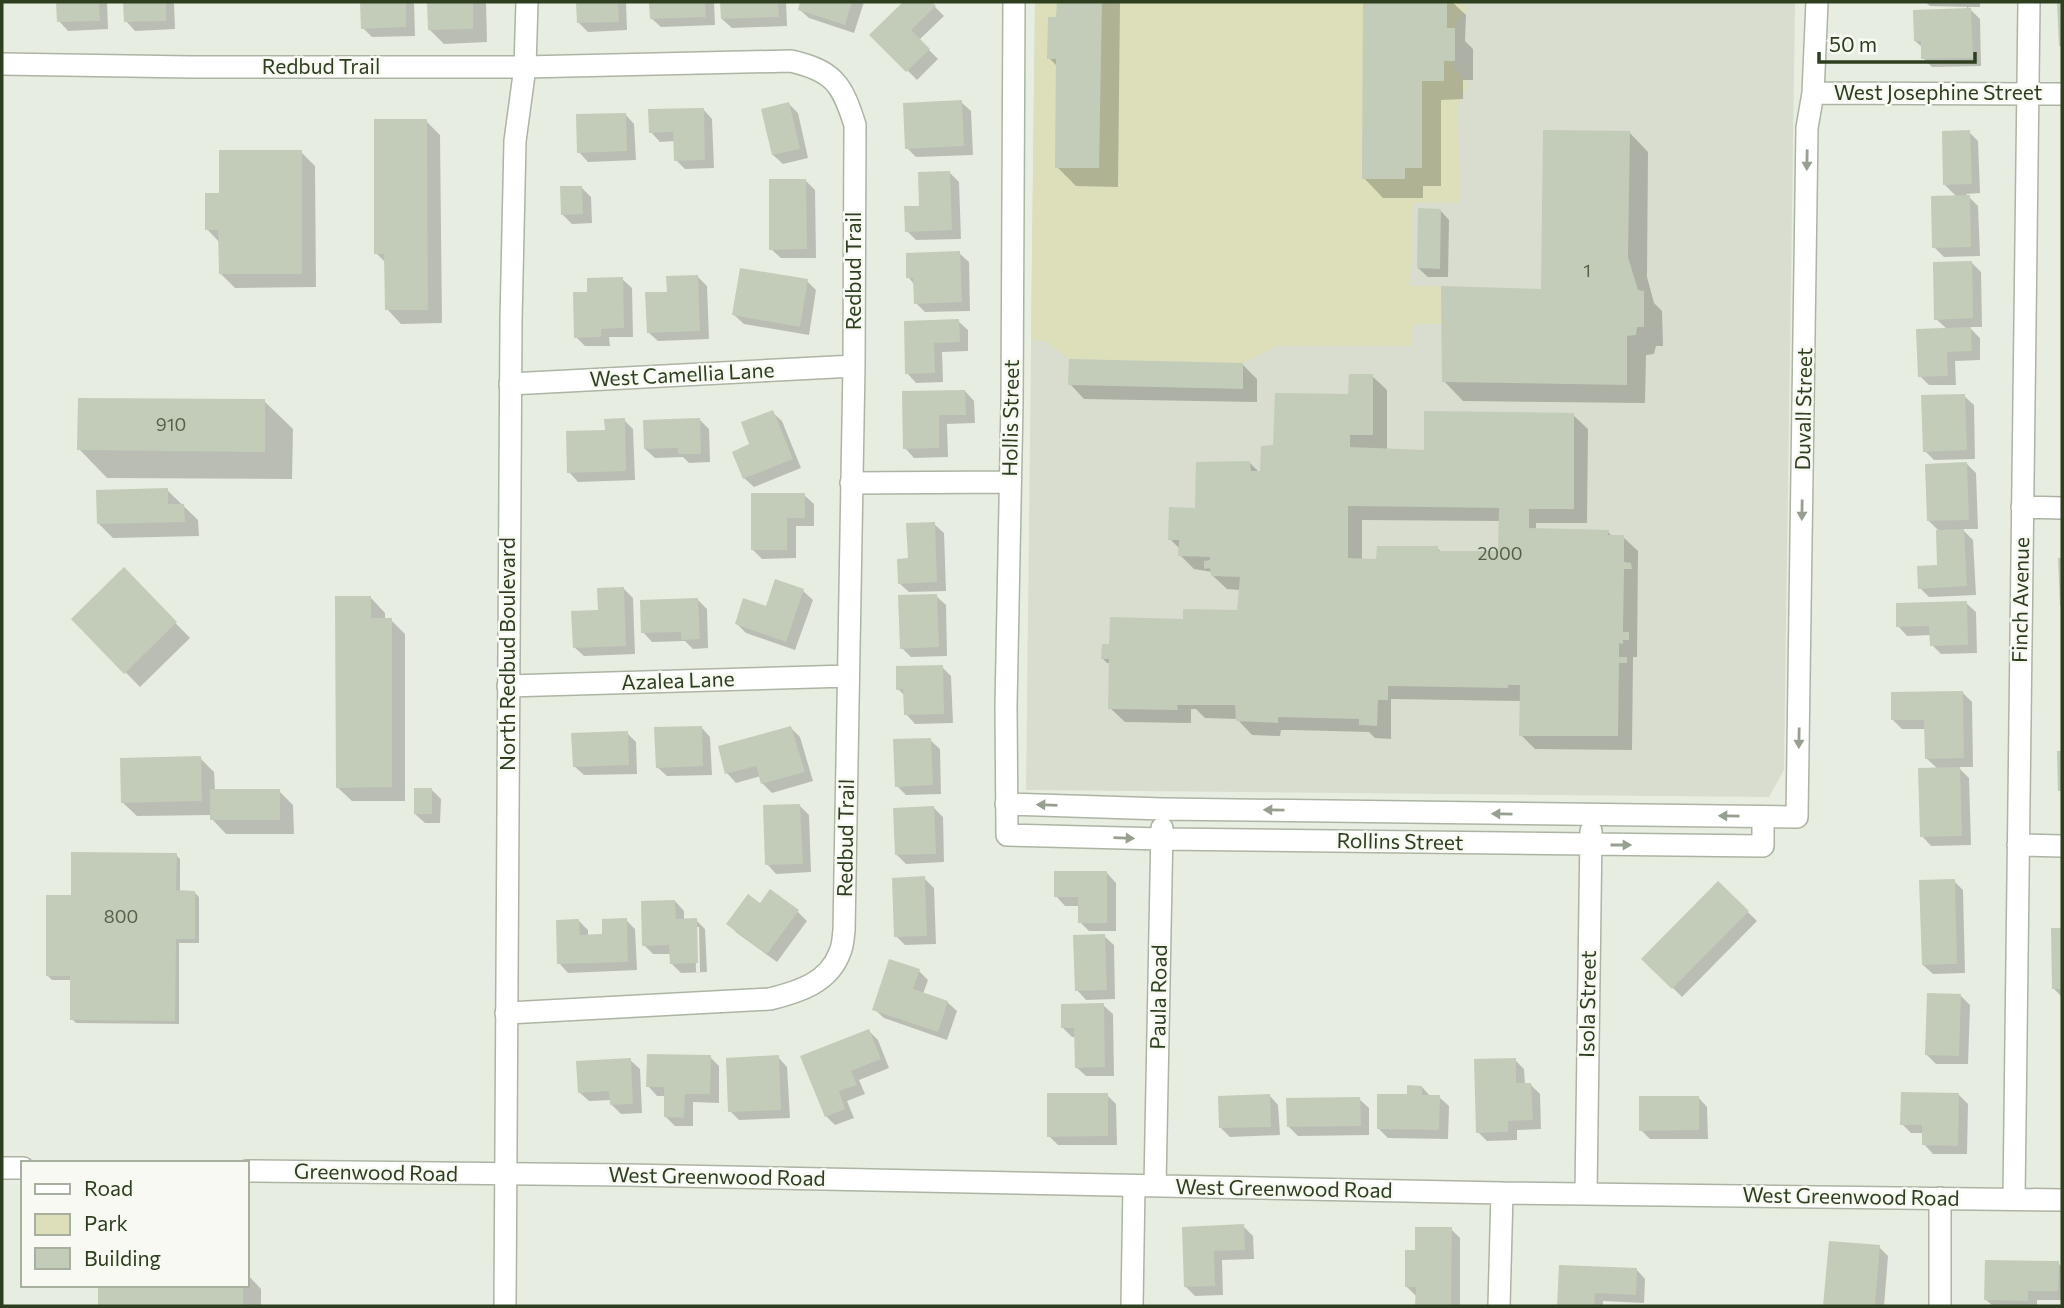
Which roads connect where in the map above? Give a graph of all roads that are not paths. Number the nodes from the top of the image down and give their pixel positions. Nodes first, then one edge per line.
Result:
1 (527, 2) edge
2 (1014, 2) edge
3 (1816, 2) edge
4 (2029, 2) edge
5 (2, 64) edge
6 (525, 67) junction
7 (1814, 93) junction
8 (2028, 93) junction
9 (2062, 94) edge
10 (854, 366) junction
11 (510, 384) junction
12 (1010, 482) junction
13 (851, 483) junction
14 (2022, 507) junction
15 (2062, 508) edge
16 (848, 676) junction
17 (508, 686) junction
18 (1006, 804) junction
19 (1163, 808) junction
20 (1591, 815) junction
21 (1763, 817) junction
22 (1797, 817) joint
23 (1007, 835) joint
24 (1162, 839) junction
25 (1591, 845) junction
26 (2018, 845) junction
27 (2062, 846) edge
28 (506, 1013) junction
29 (2, 1168) edge
30 (21, 1168) edge
31 (248, 1171) edge
32 (506, 1174) junction
33 (1145, 1186) junction
34 (1502, 1193) junction
35 (1586, 1193) junction
36 (1940, 1198) junction
37 (2014, 1199) junction
38 (2062, 1200) edge
39 (505, 1306) edge
40 (1132, 1306) edge
41 (1499, 1306) edge
42 (1940, 1306) edge

1 - 6 street, North Redbud Boulevard
2 - 12 street, Hollis Street
3 - 7 street, Duvall Street
4 - 8 street, Finch Avenue
5 - 6 street, Redbud Trail
6 - 10 street, Redbud Trail
6 - 11 street, North Redbud Boulevard
7 - 8 street, West Josephine Street
7 -> 22 street, Duvall Street
8 - 9 street, West Josephine Street
8 - 14 street, Finch Avenue
10 - 11 street, West Camellia Lane
10 - 13 street, Redbud Trail
11 - 17 street, North Redbud Boulevard
12 - 13 street
12 - 18 street, Hollis Street
13 - 16 street, Redbud Trail
14 - 15 street
14 - 26 street, Finch Avenue
16 - 17 street, Azalea Lane
16 - 28 street, Redbud Trail
17 - 28 street, North Redbud Boulevard
19 -> 18 street, Rollins Street
18 - 23 street, Hollis Street
20 -> 19 street, Rollins Street
19 - 24 street, Paula Road
21 -> 20 street, Rollins Street
20 - 25 street, Isola Street
21 - 22 street, Rollins Street
25 -> 21 street, Rollins Street
23 -> 24 street, Rollins Street
24 - 25 street, Rollins Street
24 - 33 street, Paula Road
25 - 35 street, Isola Street
26 - 27 street
26 - 37 street, Finch Avenue
28 - 32 street, North Redbud Boulevard
29 - 30 street
31 - 32 street, Greenwood Road
32 - 33 street, West Greenwood Road
32 - 39 street, North Redbud Boulevard
33 - 34 street, West Greenwood Road
33 - 40 street, Paula Road
34 - 35 street, West Greenwood Road
34 - 41 street
35 - 36 street, West Greenwood Road
36 - 37 street, West Greenwood Road
36 - 42 street
37 - 38 street, West Greenwood Road

